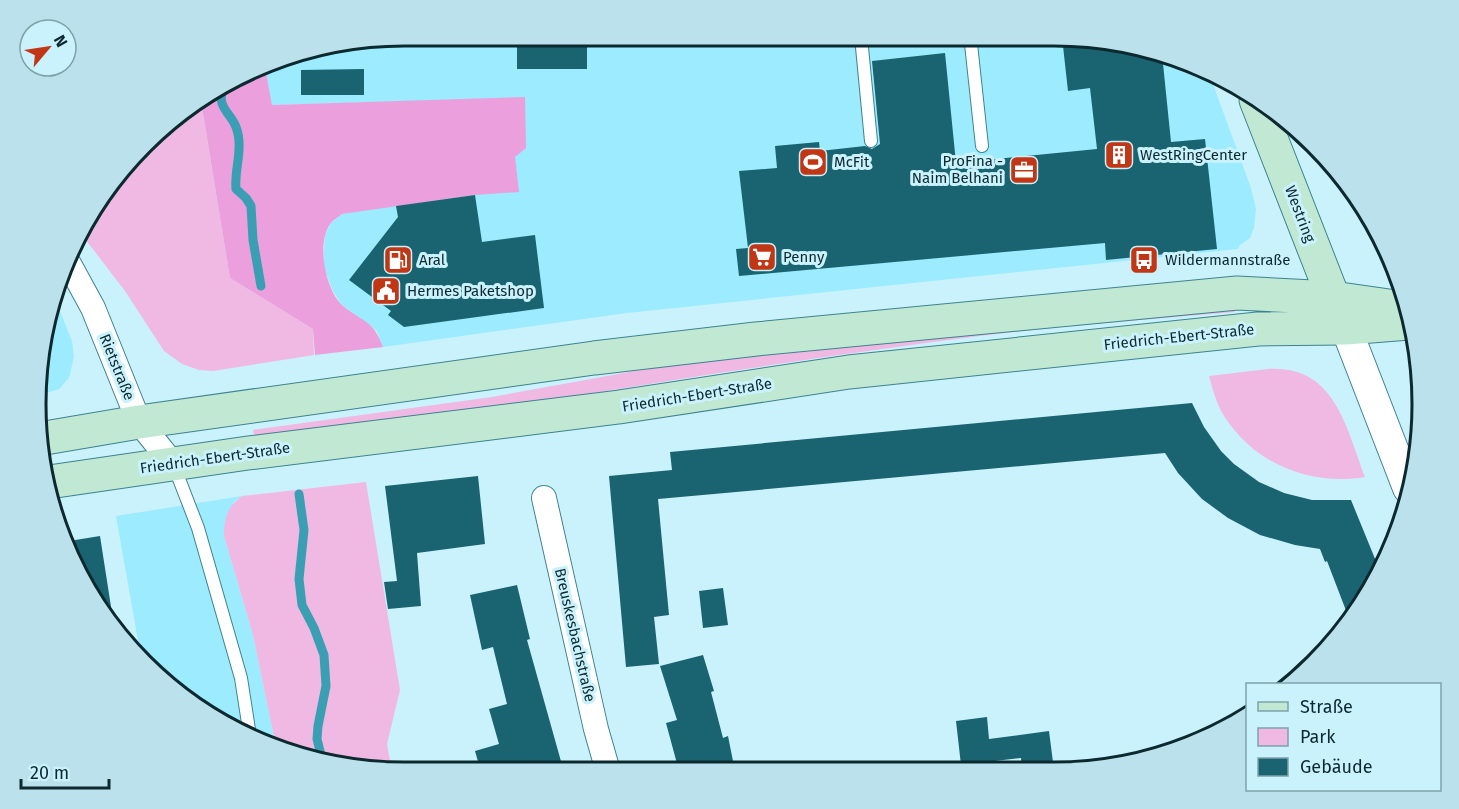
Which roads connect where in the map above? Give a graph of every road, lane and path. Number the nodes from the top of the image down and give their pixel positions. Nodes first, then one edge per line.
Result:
1 (862, 47) edge
2 (971, 47) edge
3 (1261, 112) edge
4 (871, 141) dead end
5 (982, 146) dead end
6 (73, 271) edge
7 (1333, 298) junction
8 (1399, 307) edge
9 (1403, 324) edge
10 (1346, 328) junction
11 (139, 422) junction
12 (48, 437) edge
13 (173, 464) junction
14 (1405, 479) edge
15 (55, 481) edge
16 (544, 498) dead end
17 (249, 727) edge
18 (605, 762) edge

1 - 4 lane
2 - 5 lane
3 - 7 main road, Westring
6 - 11 street, Rietstraße
7 - 8 main road
7 - 10 main road, Westring
7 - 11 main road
9 - 10 main road, Friedrich-Ebert-Straße
10 - 13 main road, Friedrich-Ebert-Straße
10 - 14 street
11 - 12 main road
11 - 13 street, Rietstraße
13 - 15 main road, Friedrich-Ebert-Straße
13 - 17 lane
16 - 18 street, Breuskesbachstraße

